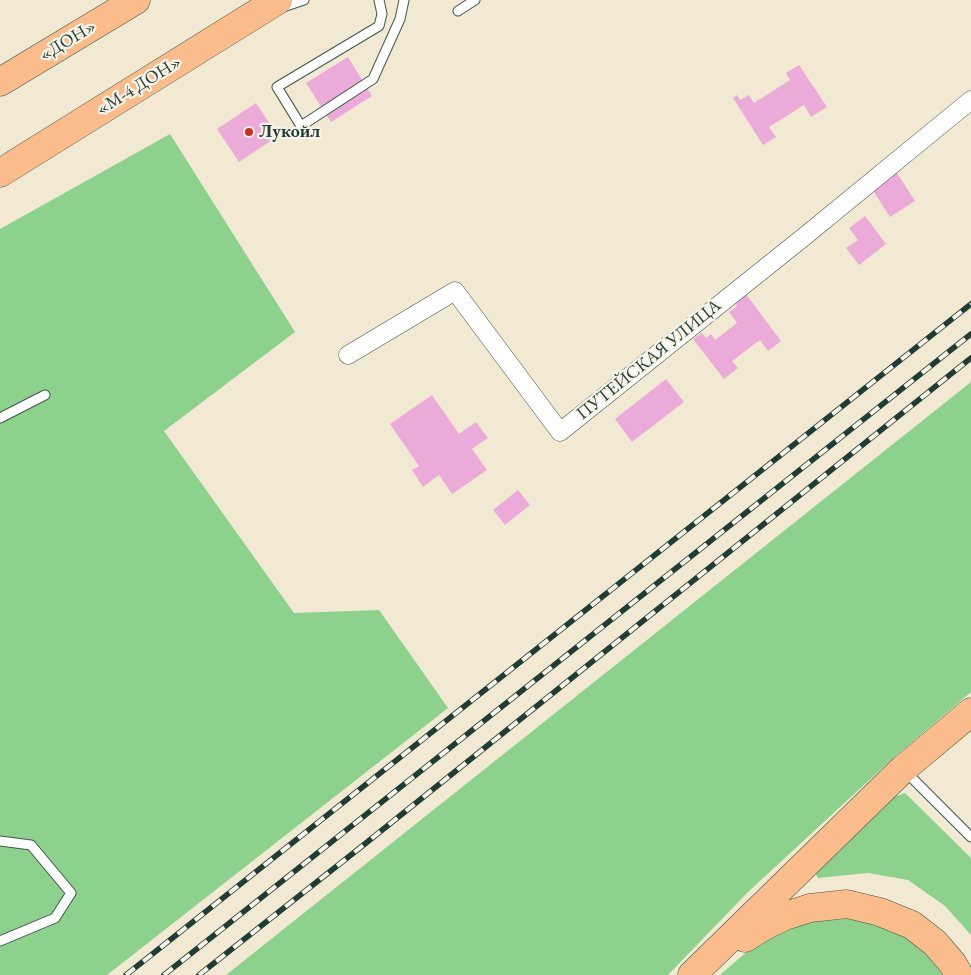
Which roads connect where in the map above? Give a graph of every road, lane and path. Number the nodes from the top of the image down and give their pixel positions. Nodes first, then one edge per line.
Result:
1 (136, 0) edge
2 (278, 0) edge
3 (304, 0) edge
4 (379, 0) edge
5 (404, 0) edge
6 (475, 0) edge
7 (458, 11) dead end
8 (242, 22) junction
9 (0, 82) edge
10 (971, 100) edge
11 (0, 172) edge
12 (348, 355) dead end
13 (45, 395) dead end
14 (0, 418) edge
15 (971, 712) edge
16 (903, 769) junction
17 (971, 837) edge
18 (0, 841) edge
19 (0, 941) edge
20 (692, 975) edge
21 (959, 975) edge

1 - 9 main road, «ДОН»
2 - 8 main road, «М-4 ДОН»
3 - 8 lane
4 - 5 lane
6 - 7 lane
8 - 11 main road, «М-4 ДОН»
10 - 12 street, ПУТЕЙСКАЯ УЛИЦА
13 - 14 lane
15 - 16 main road
16 - 17 lane
16 - 20 main road
18 - 19 lane
20 - 21 main road

